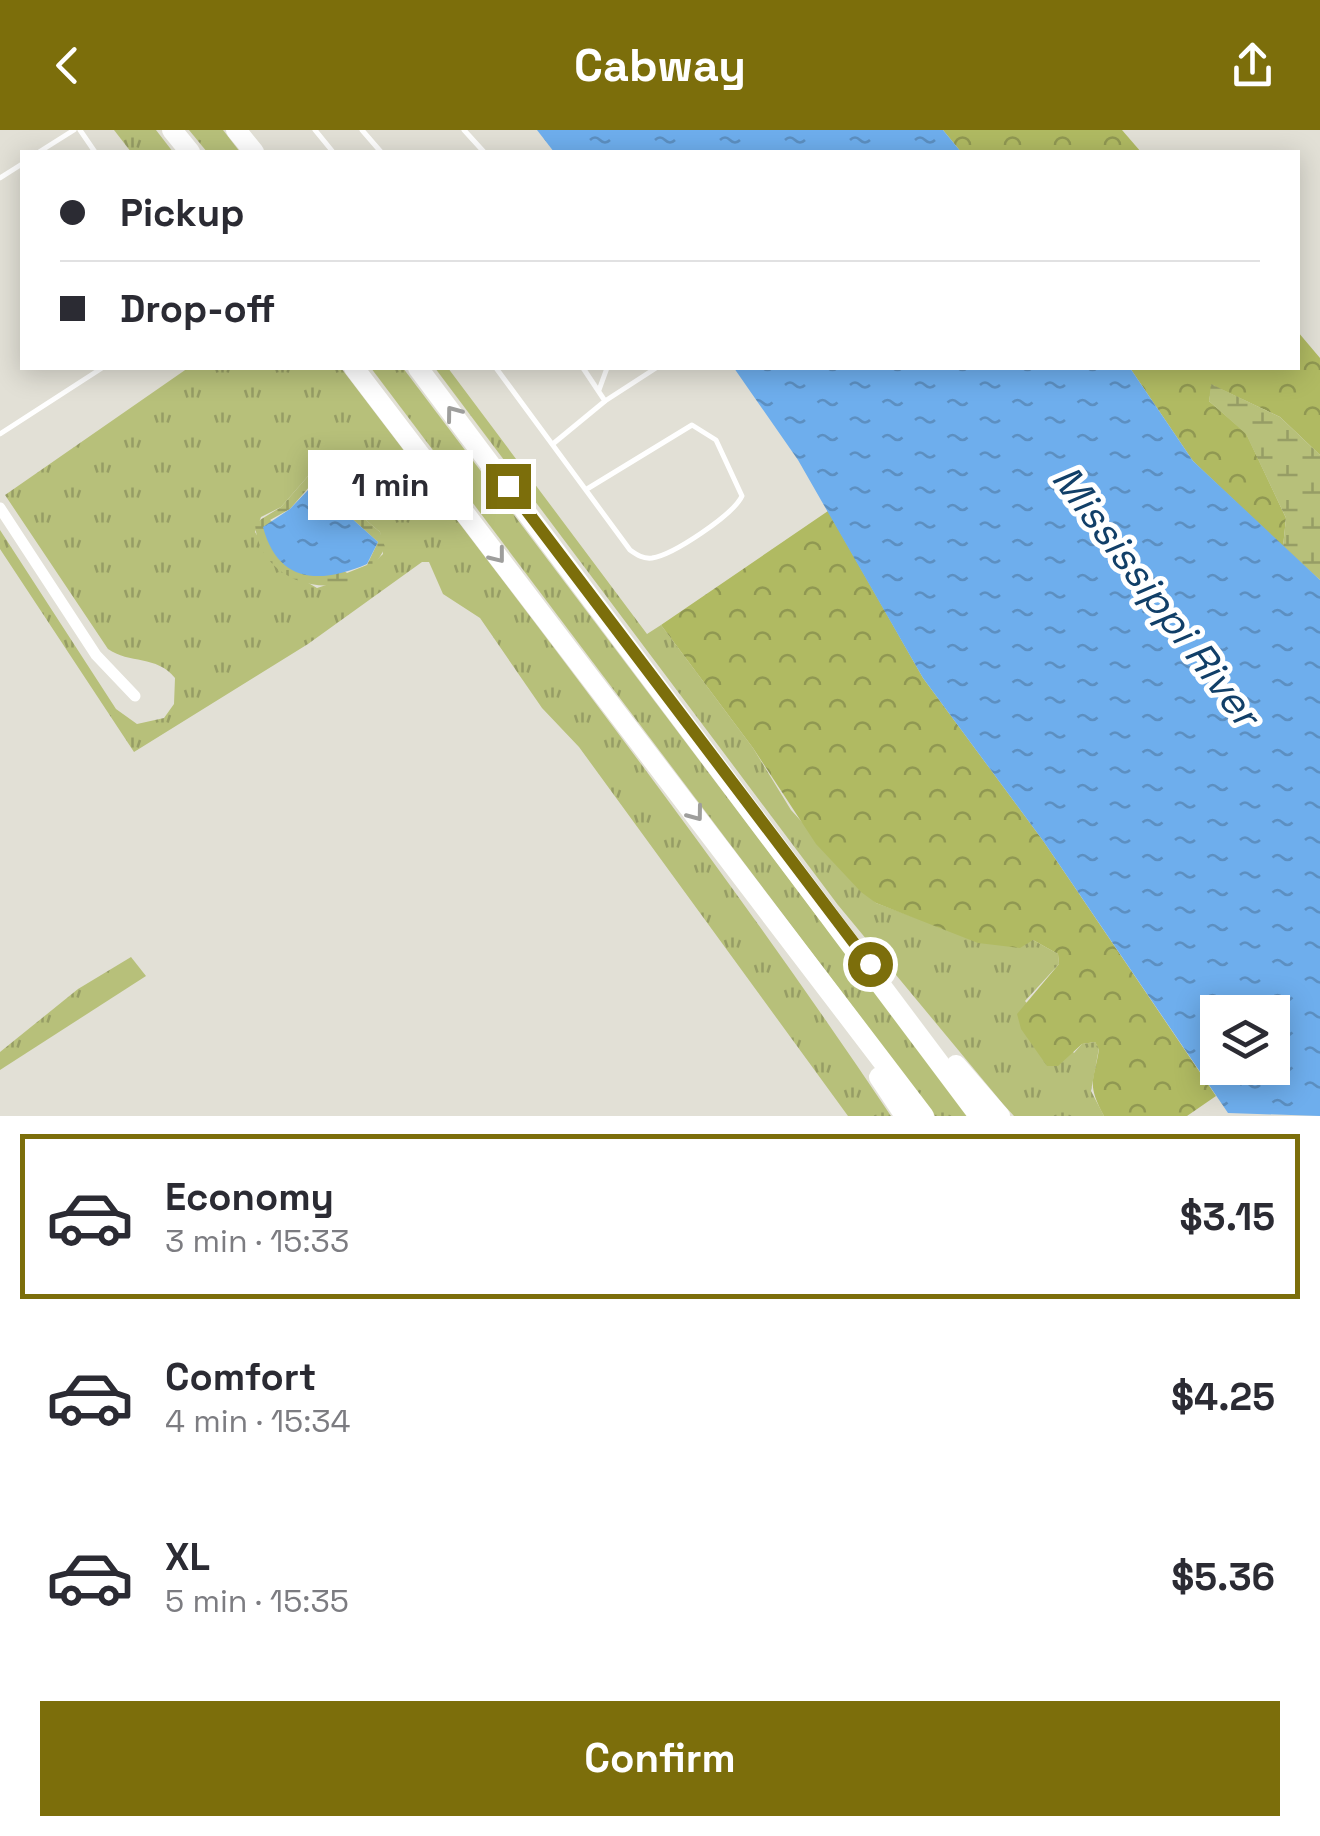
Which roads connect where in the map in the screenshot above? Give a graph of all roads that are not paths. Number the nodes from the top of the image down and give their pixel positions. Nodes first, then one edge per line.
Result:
1 (77, 130) edge
2 (172, 130) edge
3 (236, 130) edge
4 (315, 130) edge
5 (362, 130) edge
6 (464, 130) edge
7 (42, 150) edge
8 (93, 150) edge
9 (188, 150) edge
10 (252, 150) edge
11 (330, 150) edge
12 (378, 150) edge
13 (482, 150) edge
14 (99, 370) edge
15 (356, 370) edge
16 (420, 370) edge
17 (498, 370) edge
18 (584, 370) edge
19 (607, 370) edge
20 (653, 370) edge
21 (599, 390) junction
22 (605, 401) junction
23 (0, 434) edge
24 (554, 443) junction
25 (587, 489) junction
26 (0, 508) edge
27 (135, 696) dead end
28 (848, 939) junction
29 (810, 966) junction
30 (905, 1116) edge
31 (924, 1116) edge
32 (979, 1116) edge
33 (1000, 1116) edge

1 - 7 lane
1 - 8 lane
2 - 9 highway
3 - 10 highway
4 - 11 lane
5 - 12 lane
6 - 13 lane
14 - 23 lane
15 -> 29 highway
28 -> 16 highway
17 - 24 lane
18 - 21 lane
19 - 21 lane
20 - 22 lane
21 - 22 lane
22 - 24 lane
24 - 25 lane
25 - 25 lane
26 - 27 street
28 - 32 highway
28 - 33 highway
29 - 30 highway
29 - 31 highway

